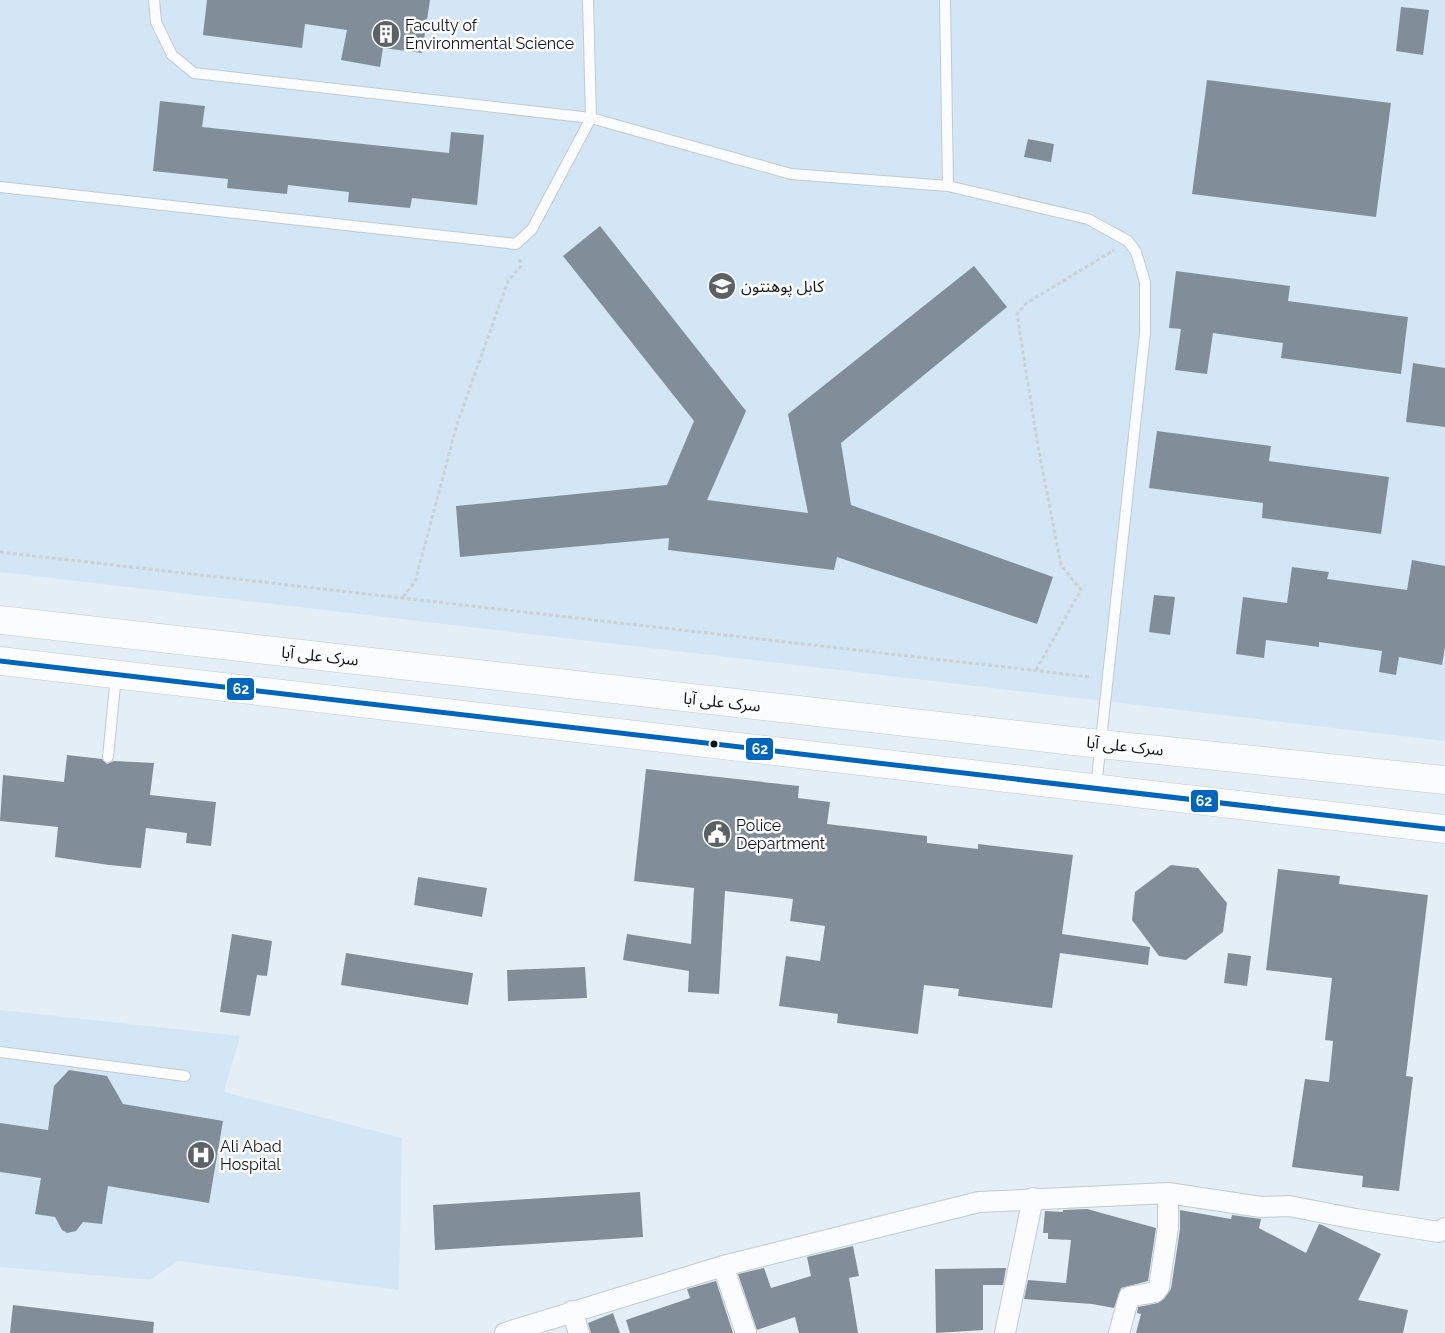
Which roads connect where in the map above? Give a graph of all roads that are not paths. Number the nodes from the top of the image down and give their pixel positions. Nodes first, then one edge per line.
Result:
1 (154, 0) edge
2 (588, 0) edge
3 (945, 0) edge
4 (591, 118) junction
5 (948, 186) junction
6 (0, 188) edge
7 (0, 620) edge
8 (0, 660) edge
9 (116, 674) junction
10 (739, 703) junction
11 (1100, 744) junction
12 (734, 746) junction
13 (108, 757) dead end
14 (1445, 780) edge
15 (1096, 788) junction
16 (1445, 829) edge
17 (0, 1052) edge
18 (185, 1076) dead end
19 (1168, 1193) junction
20 (1032, 1198) junction
21 (1445, 1228) edge
22 (723, 1266) junction
23 (572, 1311) junction
24 (505, 1333) edge
25 (579, 1333) edge
26 (746, 1333) edge
27 (1005, 1333) edge
28 (1119, 1333) edge

1 - 4 lane
2 - 4 lane
3 - 5 lane
4 - 5 lane
4 - 6 lane
5 - 11 lane
7 - 10 street, سرک علی آبا
8 - 9 street
9 - 12 street
9 - 13 lane
10 - 11 street, سرک علی آبا
10 - 12 street
11 - 14 street, سرک علی آبا
11 - 15 lane
12 - 15 street
15 - 16 street
17 - 18 lane
19 - 20 street
19 - 21 street
19 - 28 street
20 - 22 street
20 - 27 street
22 - 23 street
22 - 26 street
23 - 24 street
23 - 25 street

